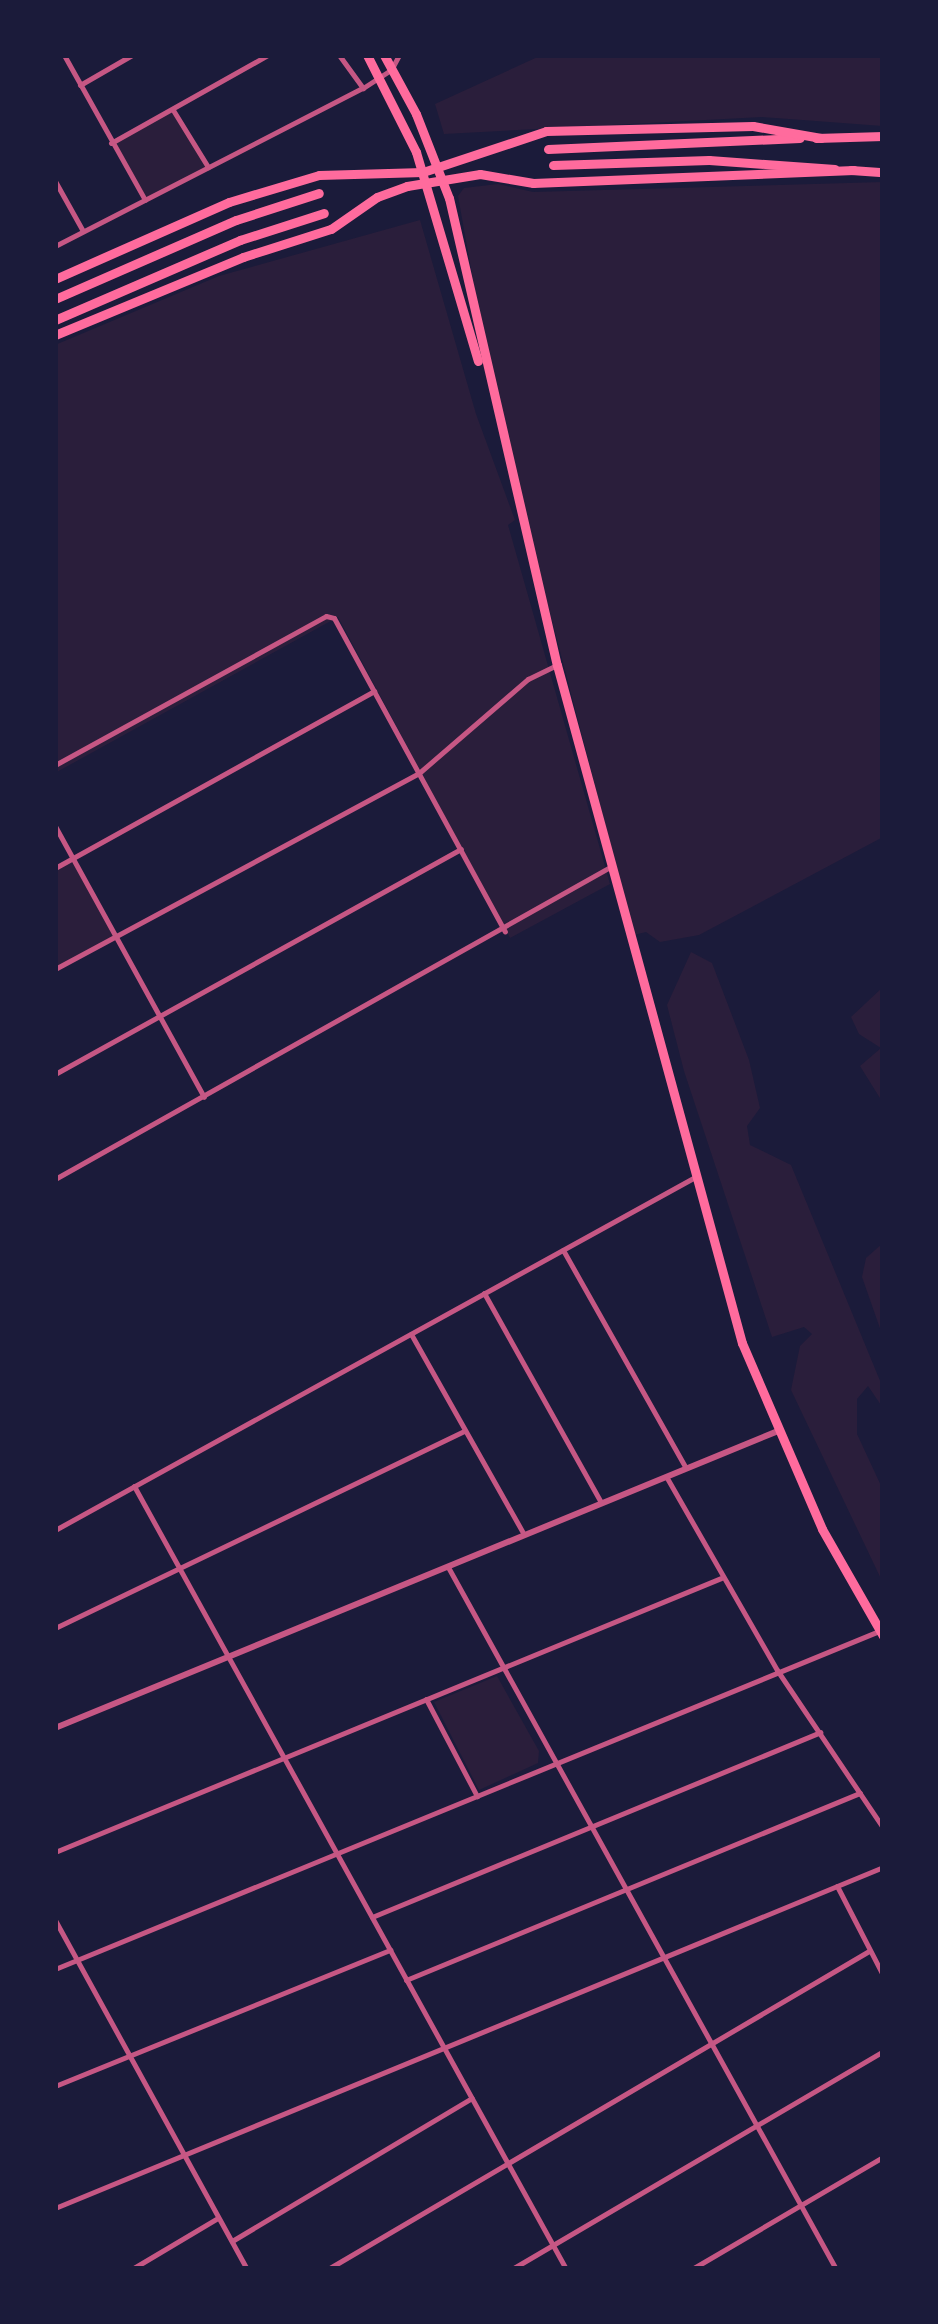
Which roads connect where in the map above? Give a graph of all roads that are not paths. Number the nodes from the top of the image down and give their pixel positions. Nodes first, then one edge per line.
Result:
1 (64, 55) edge
2 (132, 55) edge
3 (339, 55) edge
4 (368, 55) edge
5 (384, 55) edge
6 (399, 55) edge
7 (264, 56) edge
8 (80, 85) junction
9 (363, 88) junction
10 (173, 110) junction
11 (883, 136) edge
12 (820, 138) junction
13 (112, 143) junction
14 (548, 149) dead end
15 (553, 165) dead end
16 (208, 167) junction
17 (439, 168) junction
18 (854, 170) junction
19 (883, 172) edge
20 (425, 177) junction
21 (443, 180) junction
22 (55, 181) edge
23 (319, 193) dead end
24 (144, 200) junction
25 (324, 213) dead end
26 (84, 232) junction
27 (55, 246) edge
28 (55, 279) edge
29 (55, 300) edge
30 (55, 320) edge
31 (55, 335) edge
32 (491, 402) junction
33 (557, 665) junction
34 (374, 691) junction
35 (55, 765) edge
36 (419, 773) junction
37 (55, 826) edge
38 (461, 848) junction
39 (73, 858) junction
40 (611, 867) junction
41 (55, 868) edge
42 (505, 932) junction
43 (116, 935) junction
44 (55, 969) edge
45 (159, 1016) junction
46 (55, 1074) edge
47 (204, 1097) junction
48 (696, 1177) junction
49 (55, 1179) edge
50 (563, 1250) junction
51 (484, 1293) junction
52 (411, 1334) junction
53 (464, 1431) junction
54 (778, 1432) junction
55 (686, 1468) junction
56 (666, 1475) junction
57 (134, 1486) junction
58 (602, 1502) junction
59 (55, 1530) edge
60 (523, 1534) junction
61 (447, 1566) junction
62 (179, 1568) junction
63 (720, 1578) junction
64 (55, 1628) edge
65 (881, 1634) edge
66 (227, 1656) junction
67 (502, 1667) junction
68 (777, 1670) junction
69 (426, 1699) junction
70 (55, 1728) edge
71 (820, 1732) junction
72 (284, 1758) junction
73 (555, 1763) junction
74 (860, 1794) junction
75 (477, 1796) junction
76 (592, 1827) junction
77 (883, 1828) edge
78 (55, 1852) edge
79 (337, 1853) junction
80 (883, 1867) edge
81 (838, 1886) junction
82 (626, 1890) junction
83 (372, 1917) junction
84 (55, 1920) edge
85 (390, 1950) junction
86 (869, 1951) junction
87 (663, 1958) junction
88 (76, 1960) junction
89 (55, 1968) edge
90 (883, 1975) edge
91 (406, 1980) junction
92 (712, 2044) junction
93 (445, 2048) junction
94 (883, 2051) edge
95 (130, 2056) junction
96 (55, 2086) edge
97 (472, 2098) junction
98 (757, 2124) junction
99 (184, 2155) junction
100 (883, 2157) edge
101 (507, 2164) junction
102 (800, 2204) junction
103 (55, 2208) edge
104 (218, 2218) junction
105 (232, 2241) junction
106 (552, 2245) junction
107 (132, 2269) edge
108 (247, 2269) edge
109 (328, 2269) edge
110 (512, 2269) edge
111 (566, 2269) edge
112 (692, 2269) edge
113 (836, 2269) edge

1 - 8 street
2 - 8 street
3 - 9 street
4 - 20 main road
5 - 17 main road
6 - 9 street
7 - 10 street
8 - 13 street
9 - 16 street
10 - 13 street
10 - 16 street
11 - 12 main road
12 - 14 main road
12 - 17 main road
13 - 24 street
15 - 18 main road
16 - 24 street
17 - 20 main road
17 - 21 main road
18 - 19 main road
18 - 21 main road
20 - 21 main road
20 - 28 main road
20 - 31 main road
20 - 32 main road
21 - 32 main road
22 - 26 street
23 - 29 main road
24 - 26 street
25 - 30 main road
26 - 27 street
32 - 33 main road
33 - 36 street
33 - 40 main road
34 - 35 street
34 - 36 street
34 - 39 street
36 - 38 street
36 - 43 street
37 - 39 street
38 - 42 street
38 - 45 street
39 - 41 street
39 - 43 street
40 - 42 street
40 - 48 main road
42 - 47 street
43 - 44 street
43 - 45 street
45 - 46 street
45 - 47 street
47 - 49 street
48 - 50 street
48 - 54 main road
50 - 51 street
50 - 55 street
51 - 52 street
51 - 58 street
52 - 53 street
52 - 57 street
53 - 60 street
53 - 62 street
54 - 55 street
54 - 65 main road
55 - 56 street
56 - 58 street
56 - 63 street
57 - 59 street
57 - 62 street
58 - 60 street
60 - 61 street
61 - 66 street
61 - 67 street
62 - 64 street
62 - 66 street
63 - 67 street
63 - 68 street
65 - 68 street
66 - 70 street
66 - 72 street
67 - 69 street
67 - 73 street
68 - 71 street
68 - 73 street
69 - 72 street
69 - 75 street
71 - 74 street
71 - 76 street
72 - 78 street
72 - 79 street
73 - 75 street
73 - 76 street
74 - 77 street
74 - 82 street
75 - 79 street
76 - 82 street
76 - 83 street
79 - 83 street
79 - 88 street
80 - 81 street
81 - 86 street
81 - 87 street
82 - 87 street
82 - 91 street
83 - 85 street
84 - 88 street
85 - 91 street
85 - 95 street
86 - 90 street
86 - 92 street
87 - 92 street
87 - 93 street
88 - 89 street
88 - 95 street
91 - 93 street
92 - 98 street
92 - 101 street
93 - 97 street
93 - 99 street
94 - 98 street
95 - 96 street
95 - 99 street
97 - 101 street
97 - 105 street
98 - 102 street
98 - 106 street
99 - 103 street
99 - 104 street
100 - 102 street
101 - 106 street
101 - 109 street
102 - 112 street
102 - 113 street
104 - 105 street
104 - 107 street
105 - 108 street
106 - 110 street
106 - 111 street

